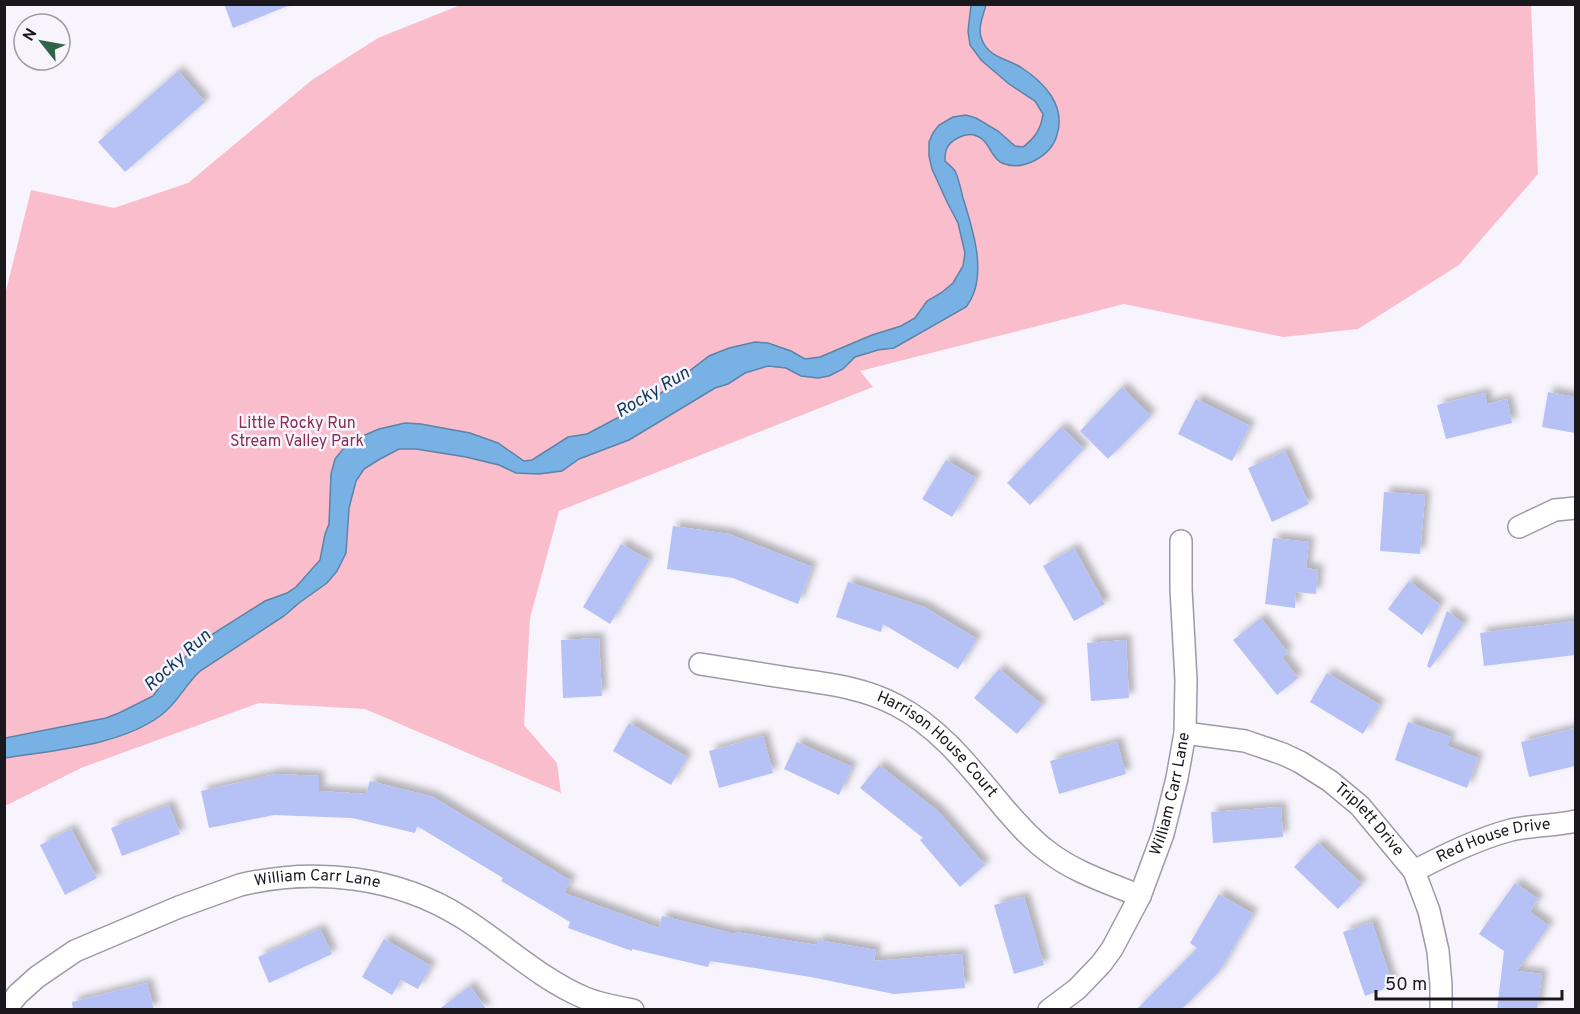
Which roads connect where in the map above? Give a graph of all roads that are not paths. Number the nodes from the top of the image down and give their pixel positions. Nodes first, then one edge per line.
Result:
1 (1575, 507) edge
2 (1519, 527) dead end
3 (1181, 542) dead end
4 (700, 664) dead end
5 (1185, 733) junction
6 (1575, 821) edge
7 (1414, 871) junction
8 (1140, 896) junction
9 (583, 1004) edge
10 (5, 1010) edge
11 (633, 1010) edge
12 (1049, 1010) edge
13 (1441, 1010) edge

1 - 2 street
3 - 5 street, William Carr Lane
4 - 8 street, Harrison House Court
5 - 7 street, Triplett Drive
5 - 8 street, William Carr Lane
6 - 7 street, Red House Drive
7 - 13 street, Triplett Drive
8 - 12 street, William Carr Lane
9 - 10 street, William Carr Lane
9 - 11 street, William Carr Lane

